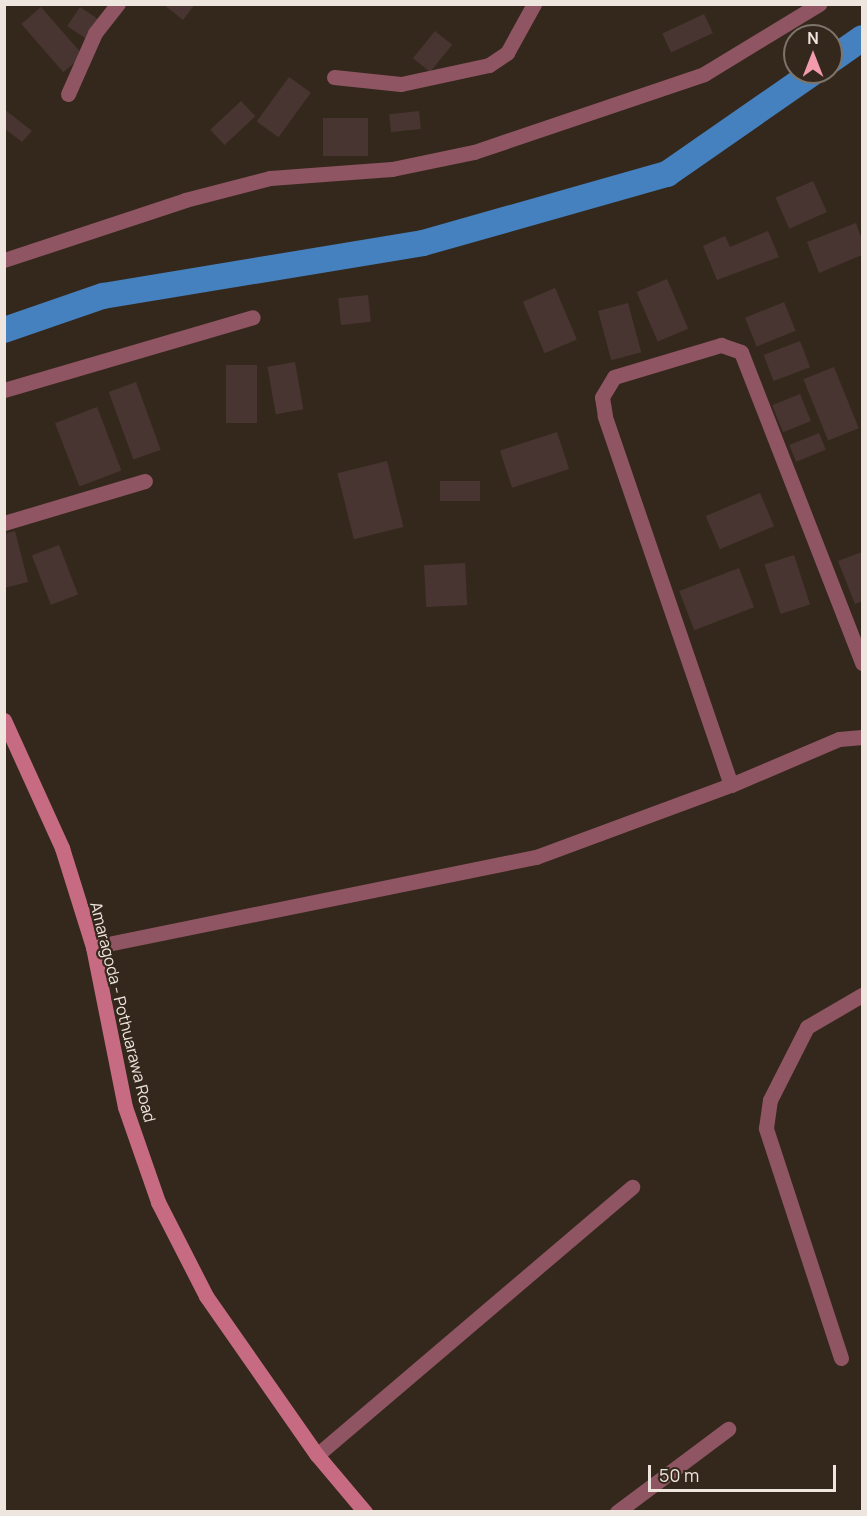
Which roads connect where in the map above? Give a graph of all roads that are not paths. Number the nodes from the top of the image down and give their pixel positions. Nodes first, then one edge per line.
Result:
1 (118, 4) edge
2 (534, 4) edge
3 (819, 4) edge
4 (334, 77) dead end
5 (68, 94) dead end
6 (4, 260) edge
7 (253, 317) dead end
8 (4, 390) edge
9 (145, 481) dead end
10 (4, 523) edge
11 (857, 628) edge
12 (862, 663) edge
13 (4, 720) edge
14 (862, 736) edge
15 (731, 785) junction
16 (93, 947) junction
17 (862, 995) edge
18 (632, 1187) dead end
19 (841, 1358) dead end
20 (728, 1429) dead end
21 (317, 1455) junction
22 (365, 1512) edge
23 (617, 1512) edge

1 - 5 street
2 - 4 street
3 - 6 street
7 - 8 street
9 - 10 street
11 - 12 street
11 - 15 street
13 - 16 street, Amaragoda - Pothuarawa Road
14 - 15 street
15 - 16 street
16 - 21 street, Amaragoda - Pothuarawa Road
17 - 19 street
18 - 21 street
20 - 23 street
21 - 22 street, Amaragoda - Pothuarawa Road

